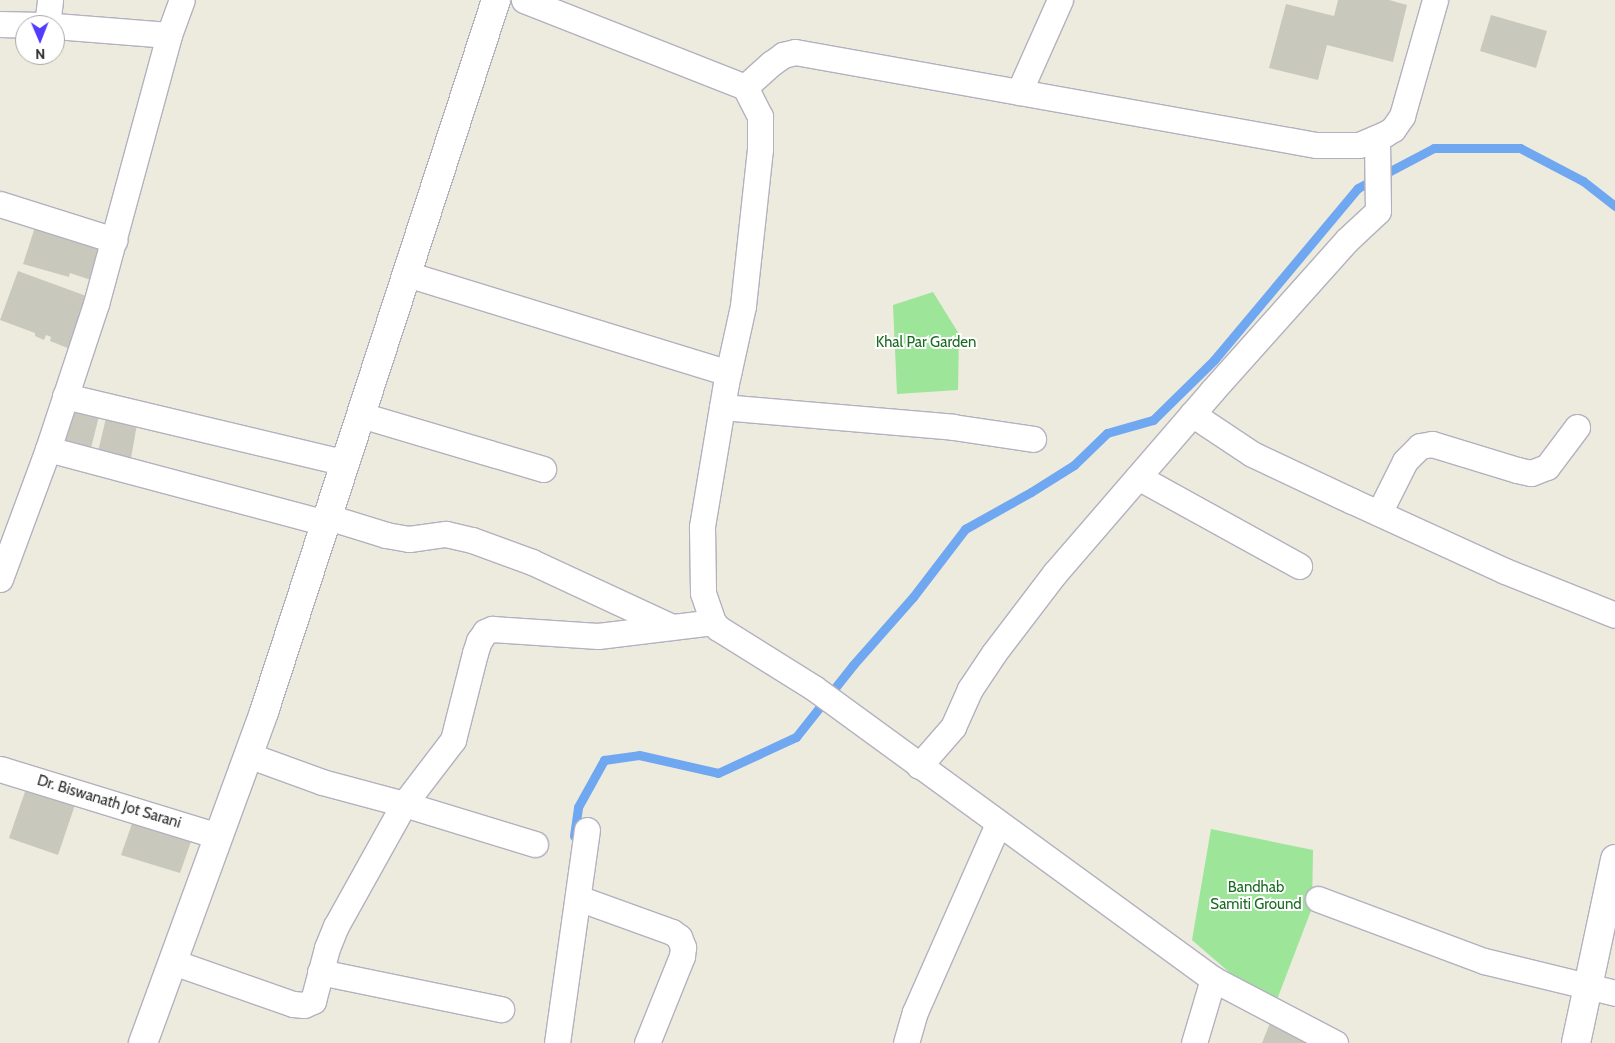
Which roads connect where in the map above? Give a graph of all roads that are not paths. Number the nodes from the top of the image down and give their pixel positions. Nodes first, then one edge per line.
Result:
1 (50, 0) edge
2 (182, 0) edge
3 (496, 0) edge
4 (524, 0) edge
5 (1060, 0) edge
6 (1435, 0) edge
7 (48, 15) edge
8 (0, 24) edge
9 (15, 24) edge
10 (65, 27) edge
11 (169, 35) junction
12 (745, 88) junction
13 (1019, 92) junction
14 (1376, 138) junction
15 (0, 204) edge
16 (114, 240) junction
17 (407, 274) junction
18 (728, 373) junction
19 (65, 396) junction
20 (722, 406) junction
21 (1192, 414) junction
22 (361, 415) junction
23 (1577, 428) dead end
24 (1033, 439) dead end
25 (48, 449) junction
26 (346, 463) junction
27 (543, 469) dead end
28 (1138, 477) junction
29 (1379, 513) junction
30 (327, 520) junction
31 (1299, 566) dead end
32 (0, 579) edge
33 (1615, 615) edge
34 (713, 622) junction
35 (672, 627) junction
36 (248, 755) junction
37 (919, 766) junction
38 (0, 769) edge
39 (404, 804) junction
40 (998, 824) junction
41 (587, 830) dead end
42 (218, 836) junction
43 (535, 844) dead end
44 (1615, 859) edge
45 (578, 898) junction
46 (1318, 899) dead end
47 (1610, 907) edge
48 (172, 962) junction
49 (320, 972) junction
50 (1213, 979) junction
51 (1588, 986) junction
52 (1615, 993) edge
53 (501, 1008) dead end
54 (143, 1043) edge
55 (558, 1043) edge
56 (647, 1043) edge
57 (906, 1043) edge
58 (1194, 1043) edge
59 (1335, 1043) edge
60 (1576, 1043) edge

1 - 7 street
2 - 11 street
3 - 17 street
4 - 12 street
5 - 13 street
6 - 14 street
8 - 9 street
10 - 11 street
11 - 16 street
12 - 13 street
12 - 18 street
13 - 14 street
14 - 21 street
15 - 16 street
16 - 19 street
17 - 18 street
17 - 22 street
18 - 20 street
19 - 25 street
19 - 26 street
20 - 24 street
20 - 34 street
21 - 28 street
21 - 29 street
22 - 26 street
22 - 27 street
23 - 29 street
25 - 30 street
25 - 32 street
26 - 30 street
28 - 31 street
28 - 37 street
29 - 33 street
30 - 35 street
30 - 36 street
34 - 35 street
34 - 37 street
35 - 39 street
36 - 39 street
36 - 42 street
37 - 40 street
38 - 42 street, Dr. Biswanath Jot Sarani
39 - 43 street
39 - 49 street
40 - 50 street
40 - 57 street
41 - 45 street
42 - 48 street
44 - 47 street
45 - 55 street
45 - 56 street
46 - 51 street
47 - 51 street
48 - 49 street
48 - 54 street
49 - 53 street
50 - 58 street
50 - 59 street
51 - 52 street
51 - 60 street

